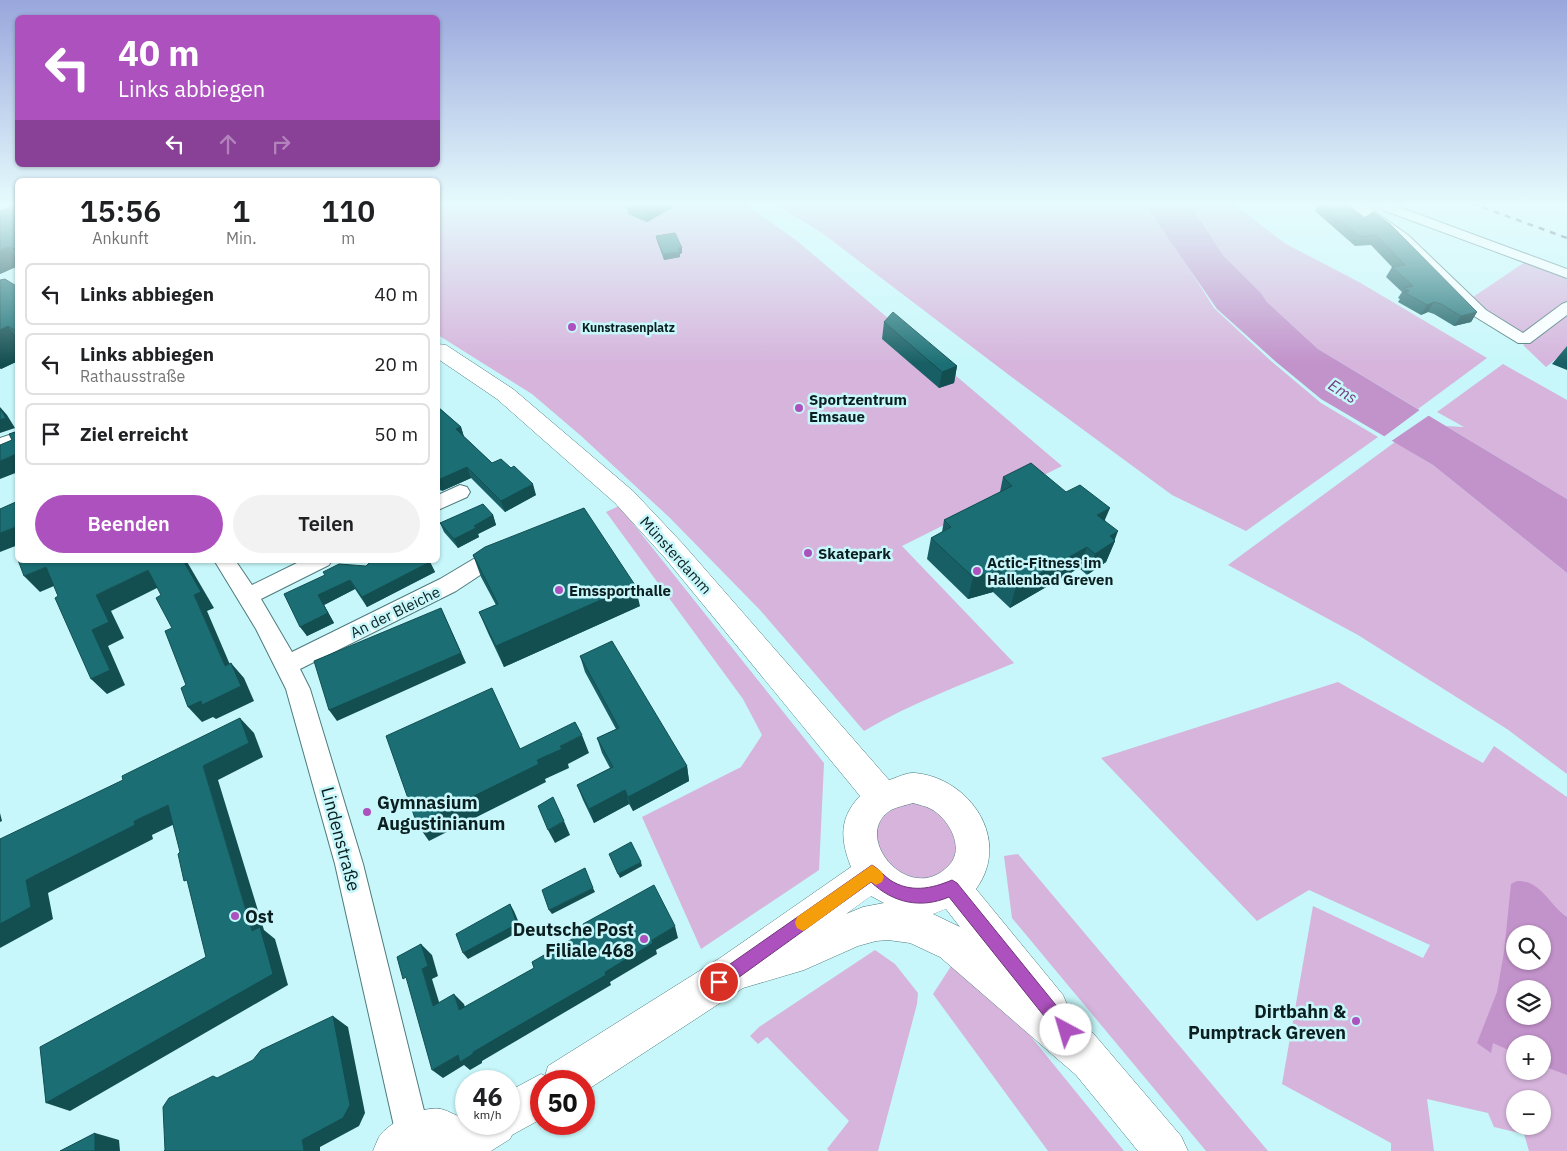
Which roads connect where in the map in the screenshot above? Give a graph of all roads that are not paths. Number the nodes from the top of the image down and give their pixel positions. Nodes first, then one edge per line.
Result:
1 (1422, 257) edge
2 (1521, 257) edge
3 (1567, 274) edge
4 (1567, 307) edge
5 (440, 351) edge
6 (15, 439) edge
7 (0, 445) edge
8 (460, 492) dead end
9 (440, 502) edge
10 (499, 553) edge
11 (226, 563) edge
12 (316, 563) edge
13 (248, 596) junction
14 (287, 663) junction
15 (882, 797) junction
16 (872, 873) junction
17 (952, 888) junction
18 (734, 972) junction
19 (1091, 1061) junction
20 (580, 1070) edge
21 (472, 1140) edge
22 (404, 1143) edge
23 (1166, 1151) edge

1 - 4 street
2 - 3 street
5 - 15 main road, Münsterdamm
6 - 7 street
8 - 9 street
10 - 14 street, An der Bleiche
11 - 13 street, Lindenstraße
12 - 13 street
13 - 14 street, Lindenstraße
14 - 22 street, Lindenstraße
15 - 16 main road
15 - 17 main road
16 - 17 main road
16 - 18 main road
17 - 19 main road
18 - 19 main road
18 - 20 main road
19 - 23 main road
21 - 22 main road

